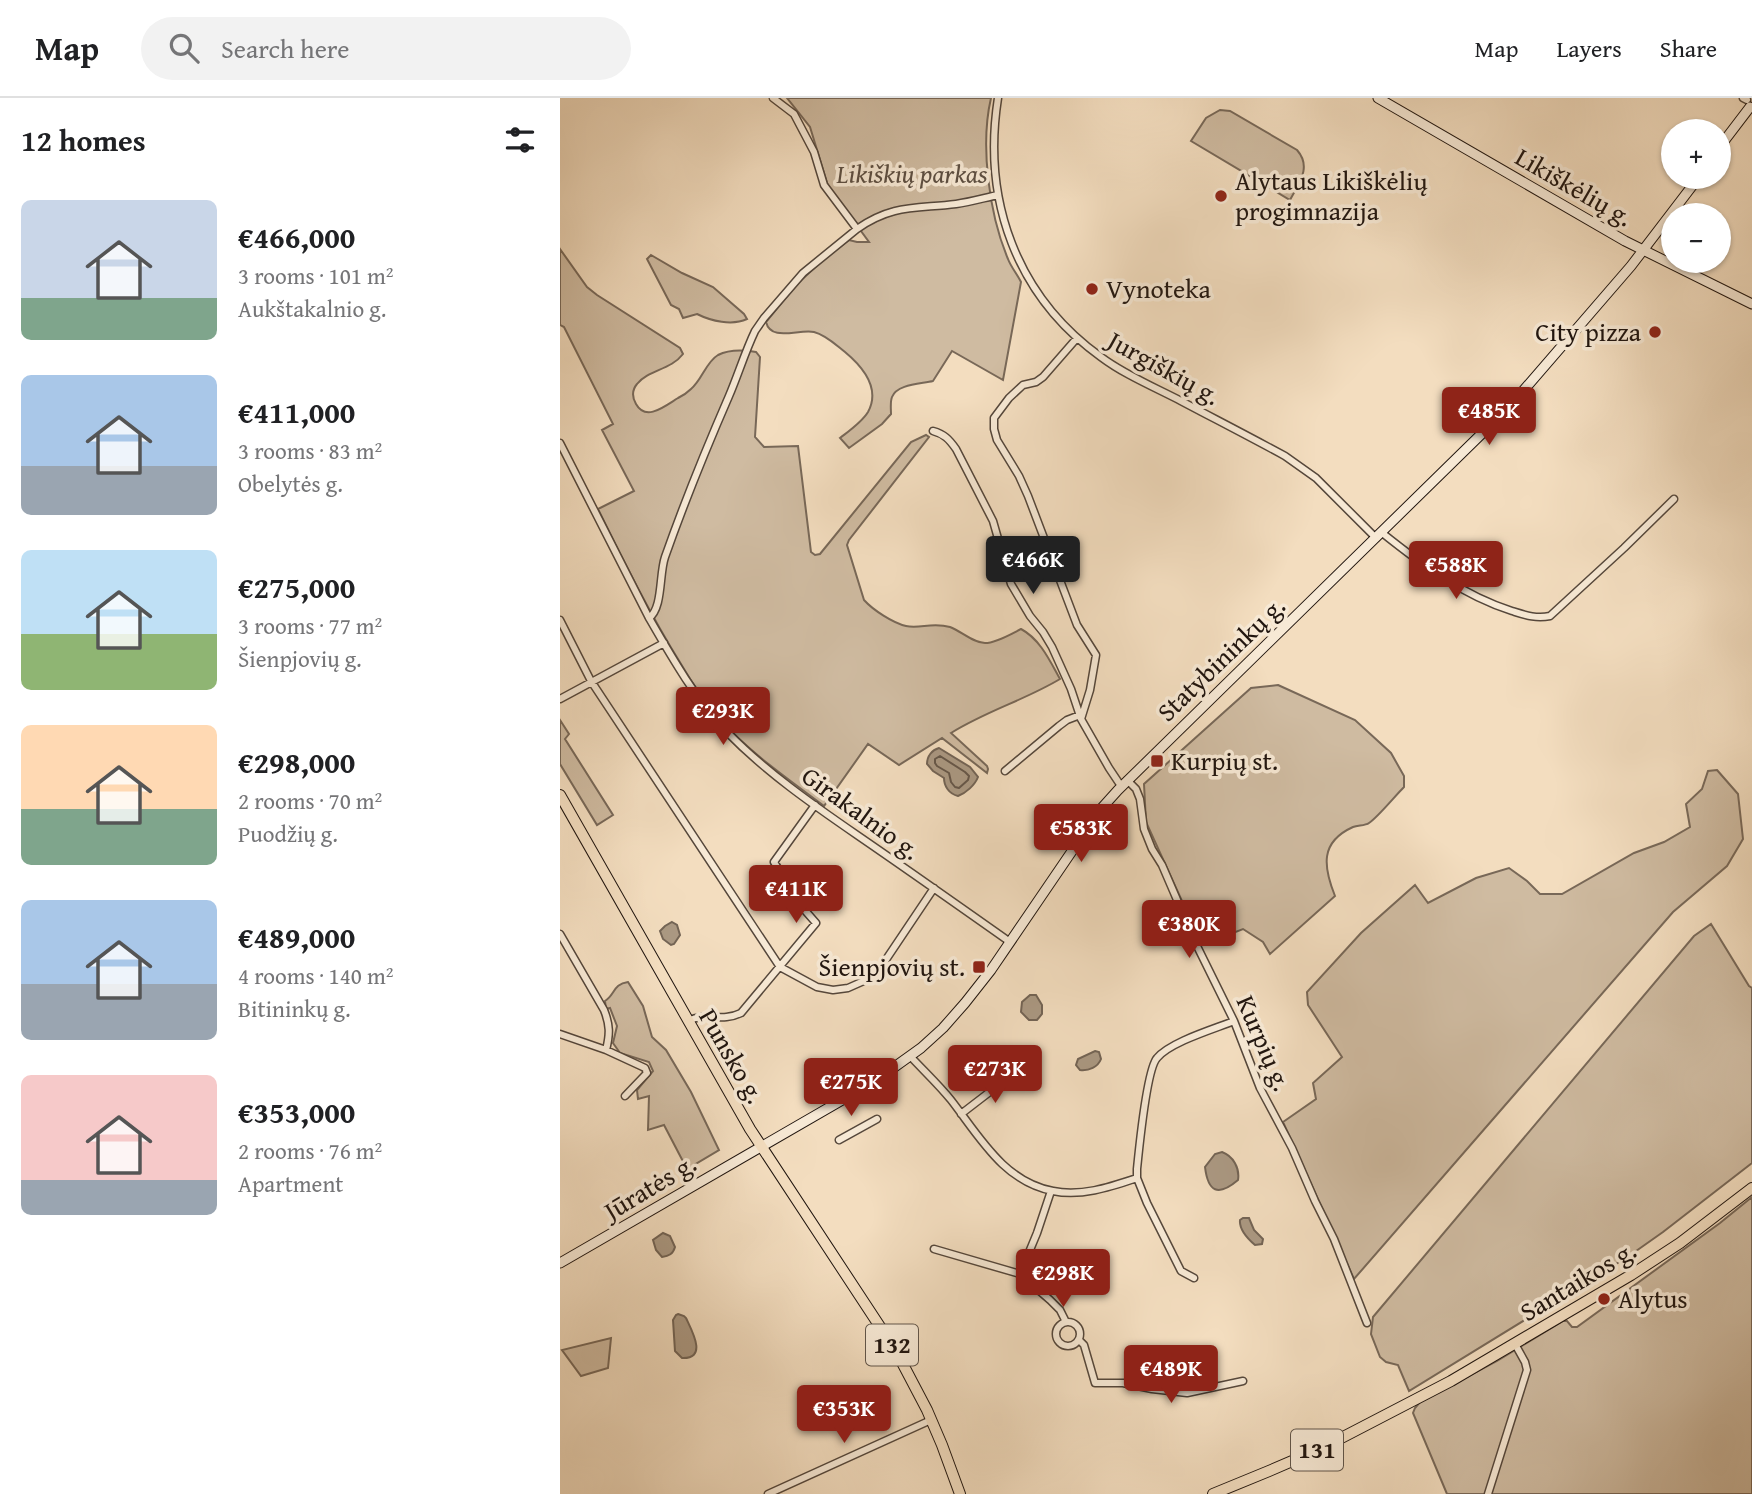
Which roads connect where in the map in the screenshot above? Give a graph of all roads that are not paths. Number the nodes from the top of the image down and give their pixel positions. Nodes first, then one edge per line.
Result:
1 (773, 98) edge
2 (998, 98) edge
3 (1378, 98) edge
4 (1748, 102) edge
5 (1731, 129) edge
6 (1690, 189) edge
7 (999, 195) junction
8 (857, 229) junction
9 (1644, 250) junction
10 (1752, 304) edge
11 (1077, 338) junction
12 (933, 431) dead end
13 (560, 443) edge
14 (1674, 499) dead end
15 (1378, 535) junction
16 (649, 618) junction
17 (560, 620) edge
18 (664, 643) junction
19 (591, 681) junction
20 (560, 699) edge
21 (1081, 717) junction
22 (1005, 771) dead end
23 (1124, 783) junction
24 (560, 795) edge
25 (814, 805) junction
26 (934, 888) junction
27 (560, 934) edge
28 (1010, 942) junction
29 (780, 967) junction
30 (688, 1021) junction
31 (1234, 1021) junction
32 (560, 1034) edge
33 (606, 1050) junction
34 (911, 1057) junction
35 (1013, 1074) dead end
36 (625, 1096) dead end
37 (961, 1114) junction
38 (877, 1119) dead end
39 (839, 1140) dead end
40 (761, 1147) junction
41 (1137, 1178) junction
42 (1752, 1188) edge
43 (1051, 1191) junction
44 (934, 1249) dead end
45 (560, 1263) edge
46 (1020, 1274) junction
47 (1194, 1278) dead end
48 (1066, 1322) junction
49 (1367, 1323) dead end
50 (1079, 1340) junction
51 (1515, 1344) junction
52 (1243, 1381) dead end
53 (931, 1420) junction
54 (768, 1494) edge
55 (959, 1494) edge
56 (1213, 1494) edge
57 (1489, 1494) edge

1 - 8 street
2 - 7 street, Jurgiškių g.
3 - 9 street, Likiškėlių g.
4 - 5 street
6 - 9 street, Statybininkų g.
7 - 8 street
7 - 11 street, Jurgiškių g.
8 - 16 street
9 - 10 street, Likiškėlių g.
9 - 15 street, Statybininkų g.
11 - 15 street, Jurgiškių g.
11 - 21 street
12 - 21 street, Kurpių g.
13 - 16 street, Girakalnio g.
14 - 15 street, Jurgiškių g.
15 - 23 street, Statybininkų g.
16 - 18 street, Girakalnio g.
17 - 19 street
18 - 19 street
18 - 25 street, Girakalnio g.
19 - 20 street
19 - 29 street
21 - 22 street
21 - 23 street, Kurpių g.
23 - 28 street, Statybininkų g.
23 - 31 street, Kurpių g.
24 - 30 main road, Punsko g. / 132
25 - 26 street, Girakalnio g.
25 - 29 street
26 - 28 street, Girakalnio g.
26 - 29 street
27 - 33 street
28 - 34 street, Statybininkų g.
29 - 30 street
30 - 40 main road, Punsko g. / 132
31 - 41 street
31 - 49 street, Kurpių g.
32 - 33 street
33 - 36 street
34 - 37 street
34 - 40 street, Statybininkų g.
35 - 37 street
37 - 43 street
38 - 39 street
40 - 45 street, Jūratės g.
40 - 53 main road, Punsko g. / 132
41 - 43 street
41 - 47 street
42 - 51 main road, Santaikos g. / 131
43 - 46 street
44 - 46 street
46 - 48 street
48 - 50 street
48 - 50 street
50 - 52 street
51 - 56 main road, Santaikos g. / 131
51 - 57 street
53 - 54 street
53 - 55 main road, Punsko g. / 132

